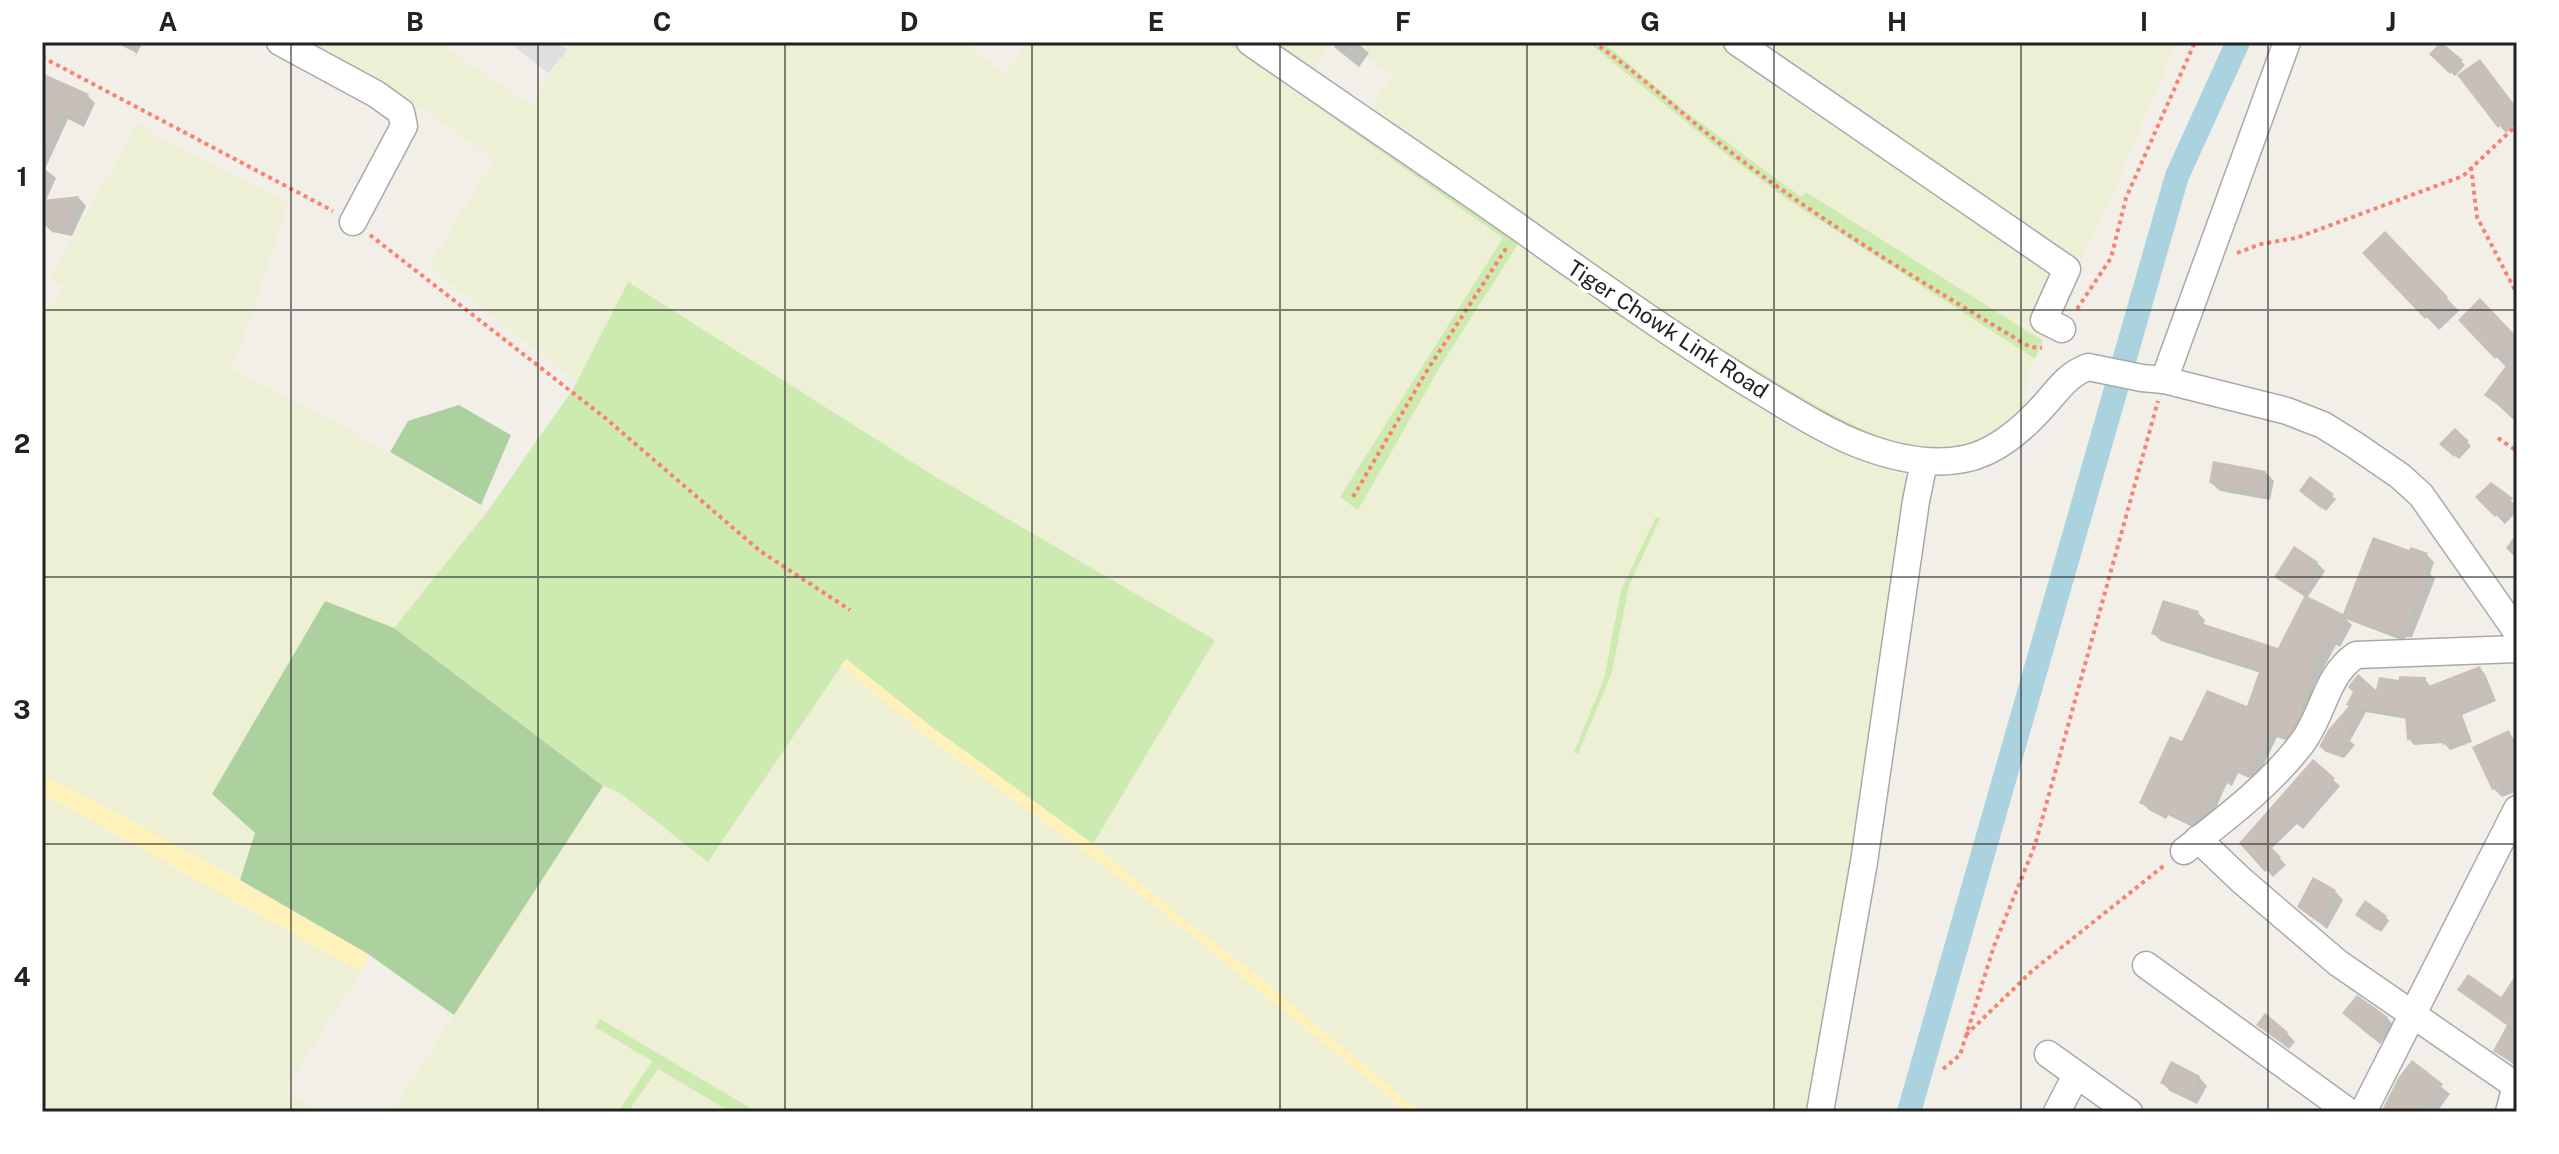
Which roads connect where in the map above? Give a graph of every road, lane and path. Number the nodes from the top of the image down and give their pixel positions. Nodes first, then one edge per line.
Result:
1 (280, 42) edge
2 (1250, 42) edge
3 (1593, 42) edge
4 (1737, 42) edge
5 (2195, 42) edge
6 (2287, 42) edge
7 (42, 57) edge
8 (2517, 125) edge
9 (2471, 167) junction
10 (353, 222) junction
11 (1520, 228) junction
12 (2206, 265) junction
13 (2517, 294) edge
14 (2059, 338) junction
15 (2153, 379) junction
16 (2498, 438) dead end
17 (2517, 451) edge
18 (1924, 462) junction
19 (1353, 497) dead end
20 (850, 610) dead end
21 (2517, 632) edge
22 (2517, 649) edge
23 (2517, 809) edge
24 (2191, 845) junction
25 (2146, 965) dead end
26 (2412, 1014) junction
27 (1965, 1036) junction
28 (2048, 1054) dead end
29 (1943, 1069) dead end
30 (2076, 1075) junction
31 (2516, 1084) edge
32 (1820, 1112) edge
33 (2057, 1112) edge
34 (2129, 1112) edge
35 (2349, 1112) edge
36 (2363, 1112) edge
37 (2509, 1112) edge

1 - 10 street
2 - 11 street, Tiger Chowk Link Road
3 - 14 path
4 - 14 street
5 - 14 path
6 - 12 street
7 - 10 path
8 - 9 path
9 - 12 path
9 - 13 path
10 - 20 path
11 - 18 street, Tiger Chowk Link Road
11 - 19 path
12 - 15 street
15 - 18 street, Tiger Chowk Link Road
15 - 21 street
15 - 27 path
16 - 17 path
18 - 32 street
22 - 24 street
23 - 26 street
24 - 26 street
24 - 27 path
25 - 35 street
26 - 31 street
26 - 36 street
27 - 29 path
28 - 30 street
30 - 33 street
30 - 34 street
31 - 37 street

